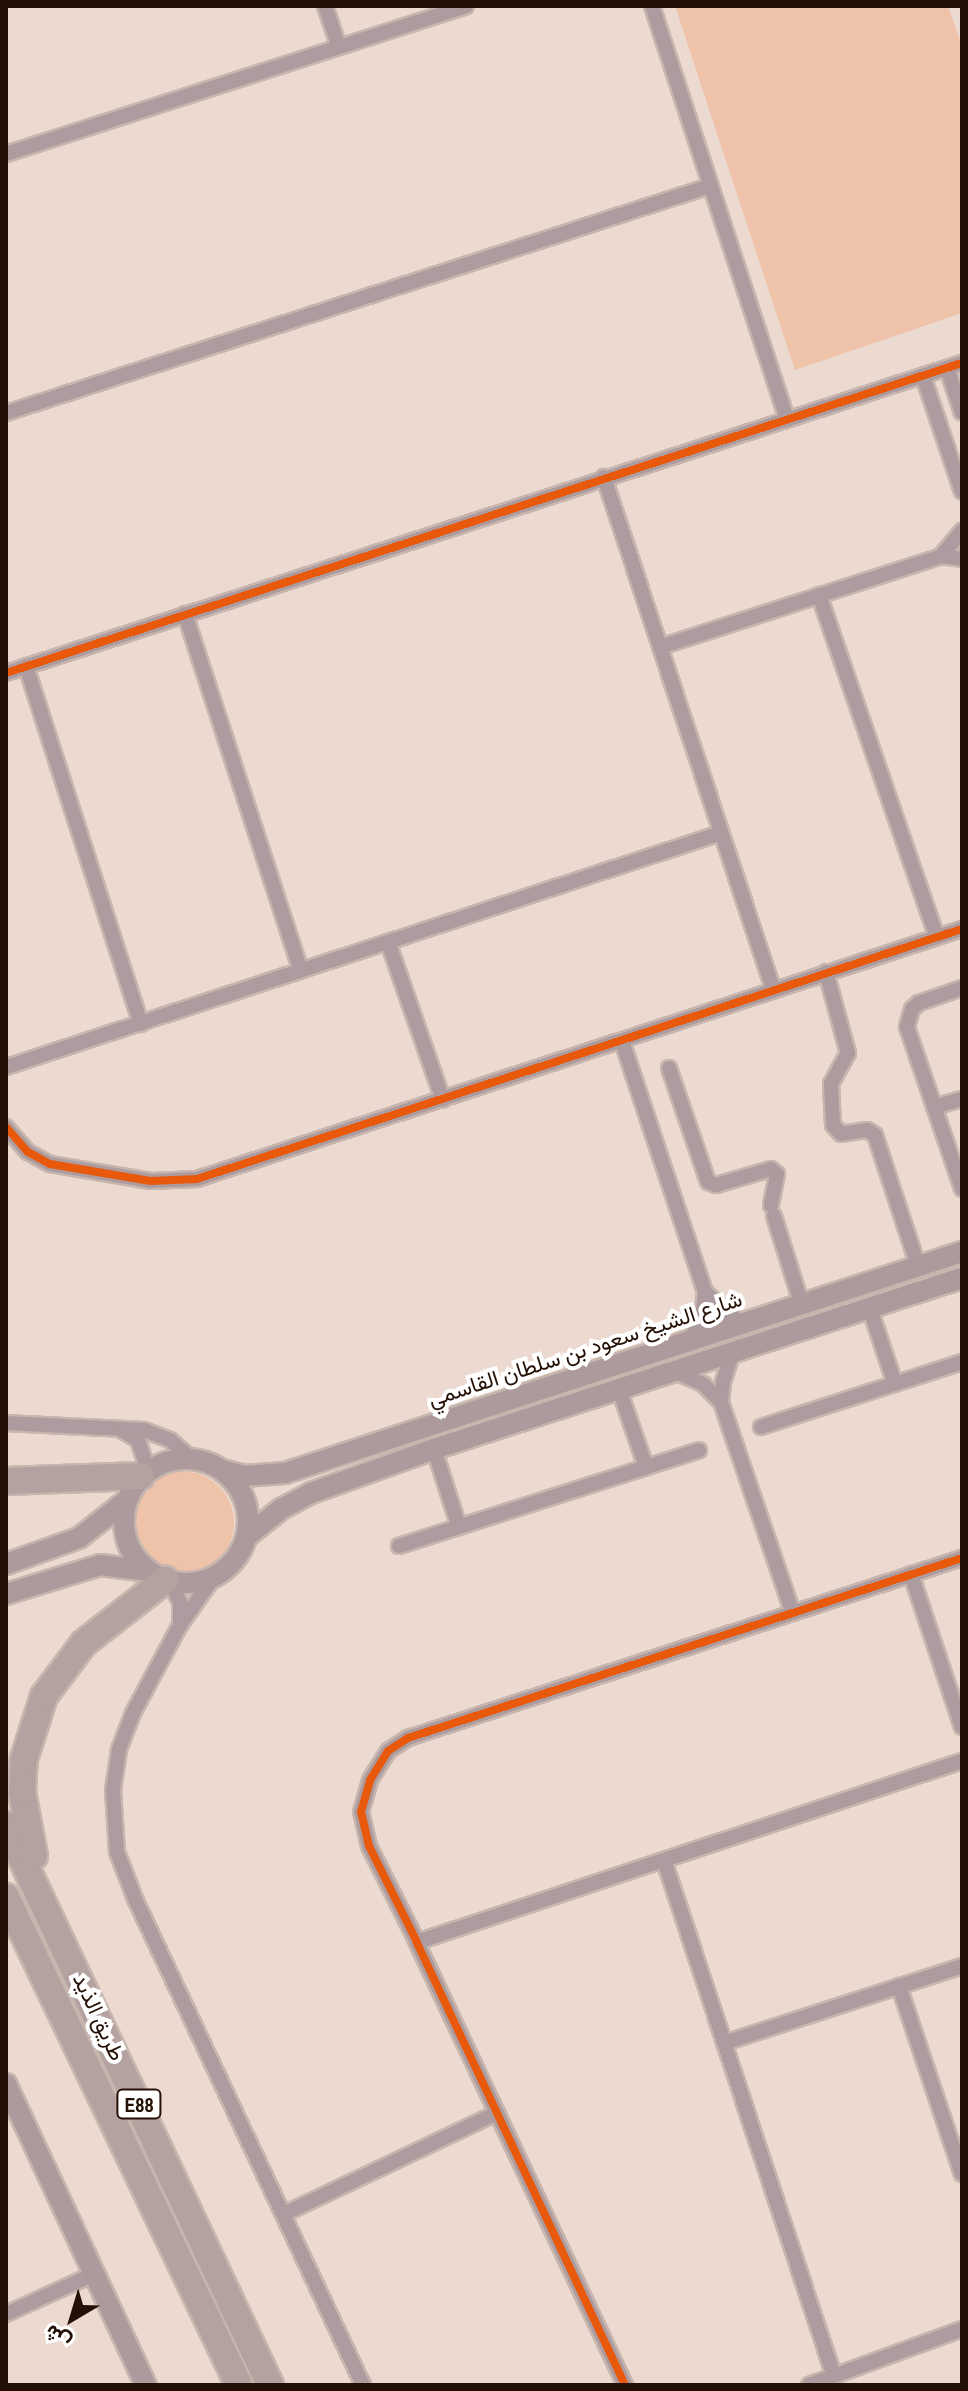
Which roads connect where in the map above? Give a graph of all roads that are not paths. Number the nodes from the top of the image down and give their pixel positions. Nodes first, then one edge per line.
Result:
1 (325, 6) edge
2 (466, 6) edge
3 (652, 6) edge
4 (339, 47) junction
5 (6, 154) edge
6 (710, 186) junction
7 (962, 363) edge
8 (947, 368) junction
9 (923, 376) junction
10 (6, 413) edge
11 (962, 413) edge
12 (787, 418) junction
13 (604, 477) junction
14 (962, 492) edge
15 (962, 531) edge
16 (941, 556) junction
17 (962, 559) edge
18 (819, 595) junction
19 (185, 614) junction
20 (660, 647) junction
21 (26, 666) junction
22 (6, 673) edge
23 (721, 833) junction
24 (962, 929) edge
25 (937, 937) junction
26 (388, 942) junction
27 (301, 971) junction
28 (826, 972) junction
29 (962, 988) edge
30 (773, 989) junction
31 (141, 1024) junction
32 (622, 1041) junction
33 (6, 1067) edge
34 (669, 1068) dead end
35 (962, 1099) edge
36 (443, 1100) junction
37 (934, 1107) junction
38 (6, 1127) edge
39 (962, 1189) edge
40 (962, 1252) edge
41 (918, 1266) junction
42 (962, 1278) edge
43 (705, 1292) junction
44 (801, 1302) junction
45 (870, 1309) junction
46 (740, 1323) junction
47 (690, 1341) junction
48 (733, 1352) junction
49 (962, 1362) edge
50 (676, 1372) junction
51 (895, 1384) junction
52 (619, 1389) junction
53 (721, 1402) junction
54 (6, 1423) edge
55 (761, 1427) dead end
56 (116, 1429) junction
57 (434, 1449) junction
58 (699, 1450) dead end
59 (191, 1458) junction
60 (646, 1467) junction
61 (222, 1470) junction
62 (144, 1474) junction
63 (6, 1481) edge
64 (126, 1501) junction
65 (459, 1527) junction
66 (246, 1537) junction
67 (399, 1546) dead end
68 (962, 1558) edge
69 (6, 1564) edge
70 (911, 1574) junction
71 (161, 1577) junction
72 (214, 1577) junction
73 (6, 1594) edge
74 (793, 1613) junction
75 (180, 1625) junction
76 (962, 1727) edge
77 (962, 1761) edge
78 (6, 1825) edge
79 (664, 1860) junction
80 (6, 1897) edge
81 (6, 1924) edge
82 (417, 1942) junction
83 (66, 1946) junction
84 (962, 1966) edge
85 (899, 1986) junction
86 (57, 2003) junction
87 (724, 2043) junction
88 (6, 2084) edge
89 (497, 2113) junction
90 (962, 2174) edge
91 (284, 2214) junction
92 (94, 2274) junction
93 (6, 2314) edge
94 (962, 2329) edge
95 (834, 2376) junction
96 (146, 2385) edge
97 (239, 2385) edge
98 (270, 2385) edge
99 (363, 2385) edge
100 (625, 2385) edge
101 (809, 2385) edge

1 - 4 street
2 - 4 street
3 - 6 street
4 - 5 street
6 - 10 street
6 - 12 street
7 - 8 street
8 - 9 street
8 - 11 street
9 - 12 street
9 - 14 street
12 - 13 street
13 - 19 street
13 - 20 street
15 - 16 street
16 - 17 street
16 - 18 street
18 - 20 street
18 - 25 street
19 - 21 street
19 - 27 street
20 - 23 street
21 - 22 street
21 - 31 street
23 - 26 street
23 - 30 street
24 - 25 street
25 - 28 street
26 - 27 street
26 - 36 street
27 - 31 street
28 - 30 street
28 - 41 street
29 - 37 street
30 - 32 street
31 - 33 street
32 - 36 street
32 - 43 street
34 - 44 street
35 - 37 street
36 - 38 street
37 - 39 street
40 - 41 main road, شارع الشيخ سعود بن سلطان القاسمي
41 - 44 main road, شارع الشيخ سعود بن سلطان القاسمي
42 - 45 main road
43 - 46 street
43 - 47 street
44 - 46 main road, شارع الشيخ سعود بن سلطان القاسمي
45 - 48 main road
45 - 51 street
46 - 47 main road, شارع الشيخ سعود بن سلطان القاسمي
47 - 50 main road
47 - 61 main road, شارع الشيخ سعود بن سلطان القاسمي
48 - 50 main road
48 - 53 street
49 - 51 street
50 - 52 main road
50 - 53 street
51 - 55 street
52 - 57 main road
52 - 60 street
53 - 74 street
54 - 56 street
56 - 59 street
56 - 62 street
57 - 65 street
57 - 66 main road
58 - 60 street
59 - 61 main road
59 - 62 main road
60 - 65 street
61 - 66 main road
62 - 63 highway
62 - 64 main road
64 - 69 main road
64 - 71 main road
65 - 67 street
66 - 72 main road
68 - 70 street
70 - 74 street
70 - 76 street
71 - 72 main road
71 - 73 main road
71 - 75 street
71 - 83 highway
72 - 75 street
74 - 82 street
75 - 91 street
77 - 79 street
78 - 83 highway, طريق الذيد / E88
79 - 82 street
79 - 87 street
80 - 86 highway, طريق الذيد / E88
81 - 86 highway
82 - 89 street
83 - 98 highway, طريق الذيد / E88
84 - 85 street
85 - 87 street
85 - 90 street
86 - 97 highway, طريق الذيد / E88
87 - 95 street
88 - 92 main road
89 - 91 street
89 - 100 street
91 - 99 street
92 - 93 street
92 - 96 main road
94 - 95 street
95 - 101 street

